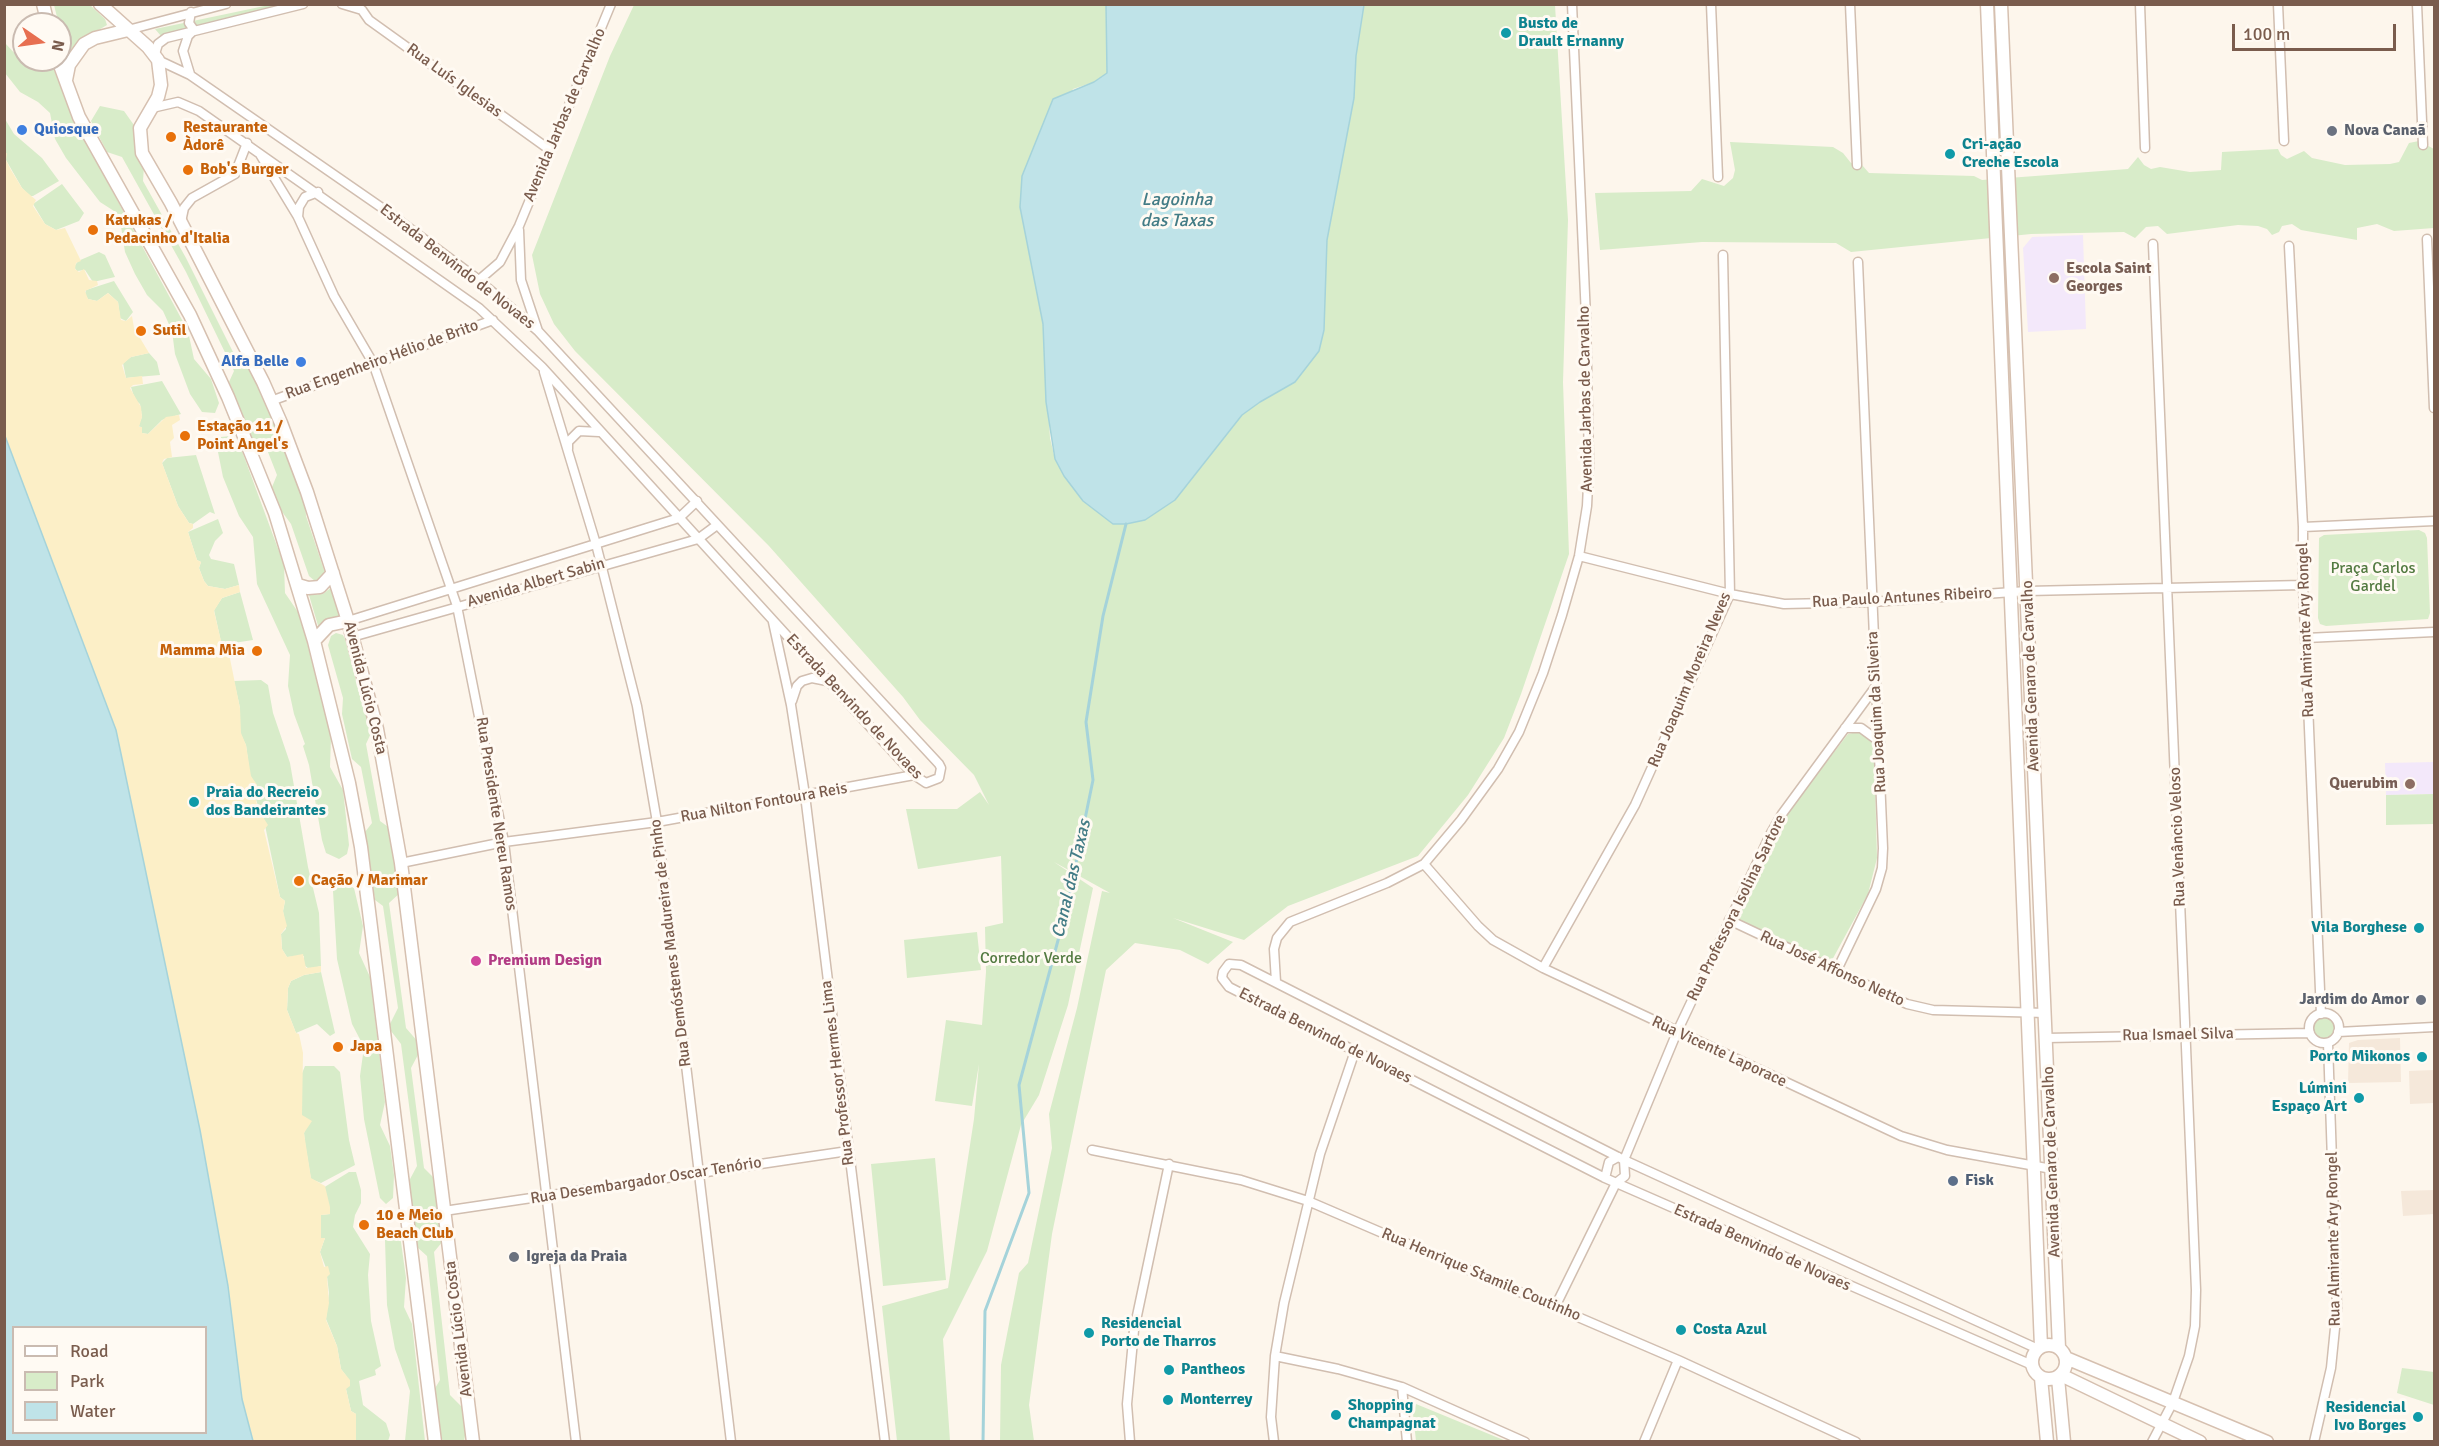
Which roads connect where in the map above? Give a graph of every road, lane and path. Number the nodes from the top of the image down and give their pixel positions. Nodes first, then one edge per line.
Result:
1 (100, 4) edge
2 (226, 4) edge
3 (303, 4) edge
4 (342, 4) edge
5 (611, 4) edge
6 (1572, 4) edge
7 (1712, 4) edge
8 (1850, 4) edge
9 (1987, 4) edge
10 (2001, 4) edge
11 (2140, 4) edge
12 (2278, 4) edge
13 (2417, 4) edge
14 (363, 7) edge
15 (208, 9) junction
16 (191, 12) junction
17 (213, 25) junction
18 (128, 30) junction
19 (194, 30) junction
20 (156, 57) junction
21 (62, 72) edge
22 (190, 75) junction
23 (66, 87) junction
24 (152, 108) junction
25 (2284, 141) dead end
26 (247, 143) junction
27 (2423, 146) dead end
28 (2145, 148) dead end
29 (550, 150) junction
30 (258, 151) junction
31 (1857, 165) dead end
32 (2009, 174) junction
33 (1994, 175) junction
34 (1718, 177) dead end
35 (318, 192) junction
36 (298, 217) junction
37 (181, 223) junction
38 (519, 226) junction
39 (2012, 234) junction
40 (1997, 236) junction
41 (2427, 240) dead end
42 (2153, 244) dead end
43 (2289, 246) dead end
44 (1723, 255) dead end
45 (1858, 262) dead end
46 (479, 280) junction
47 (493, 320) junction
48 (538, 331) junction
49 (373, 363) junction
50 (542, 367) junction
51 (271, 401) junction
52 (2434, 408) edge
53 (599, 432) junction
54 (568, 452) junction
55 (697, 501) junction
56 (678, 518) junction
57 (2434, 521) edge
58 (717, 525) junction
59 (2303, 527) junction
60 (698, 539) junction
61 (596, 544) junction
62 (1579, 556) junction
63 (602, 564) junction
64 (333, 573) junction
65 (298, 585) junction
66 (2303, 585) junction
67 (2168, 587) junction
68 (452, 588) junction
69 (2027, 591) junction
70 (2011, 592) junction
71 (1730, 594) junction
72 (1872, 602) junction
73 (457, 606) junction
74 (772, 620) junction
75 (348, 621) junction
76 (2434, 632) edge
77 (352, 637) junction
78 (2306, 638) junction
79 (314, 641) junction
80 (827, 681) junction
81 (1876, 686) junction
82 (791, 705) junction
83 (1845, 728) junction
84 (1880, 742) junction
85 (914, 775) junction
86 (805, 795) junction
87 (657, 822) junction
88 (504, 842) junction
89 (401, 863) junction
90 (1425, 864) junction
91 (1729, 920) junction
92 (1543, 968) junction
93 (1836, 972) junction
94 (1276, 982) junction
95 (2028, 1013) junction
96 (2046, 1013) junction
97 (2321, 1014) junction
98 (2434, 1028) edge
99 (1677, 1032) junction
100 (2338, 1032) junction
101 (2310, 1033) junction
102 (2185, 1035) junction
103 (2046, 1038) junction
104 (2328, 1043) junction
105 (1355, 1051) junction
106 (1092, 1150) dead end
107 (848, 1151) junction
108 (1621, 1159) junction
109 (1169, 1164) junction
110 (2034, 1166) junction
111 (2052, 1169) junction
112 (698, 1173) junction
113 (1605, 1178) junction
114 (1616, 1183) junction
115 (547, 1197) junction
116 (1308, 1201) junction
117 (444, 1211) junction
118 (1555, 1307) junction
119 (2039, 1348) junction
120 (2063, 1353) junction
121 (1275, 1356) junction
122 (1678, 1360) junction
123 (2032, 1365) junction
124 (2059, 1377) junction
125 (2042, 1378) junction
126 (1402, 1387) junction
127 (2173, 1402) junction
128 (2162, 1425) junction
129 (2314, 1437) edge
130 (435, 1442) edge
131 (472, 1442) edge
132 (576, 1442) edge
133 (731, 1442) edge
134 (885, 1442) edge
135 (1130, 1442) edge
136 (1274, 1442) edge
137 (1407, 1442) edge
138 (1525, 1442) edge
139 (1644, 1442) edge
140 (1857, 1442) edge
141 (2047, 1442) edge
142 (2064, 1442) edge
143 (2152, 1442) edge
144 (2200, 1442) edge
145 (2267, 1442) edge
146 (2307, 1442) edge

1 - 18 street
2 - 15 street
3 - 17 street
4 - 14 street
5 - 29 street, Avenida Jarbas de Carvalho
6 - 62 street, Avenida Jarbas de Carvalho
7 - 34 street
8 - 31 street
9 - 33 street, Avenida Genaro de Carvalho
10 - 32 street, Avenida Genaro de Carvalho
11 - 28 street
12 - 25 street
13 - 27 street
14 - 29 street, Rua Luís Iglesias
15 - 16 street
15 - 17 street
16 - 18 street
16 - 19 street
17 - 19 street
18 - 20 street
18 - 23 street
19 - 20 street
19 - 22 street
20 - 22 street, Estrada Benvindo de Novaes
20 - 24 street, Avenida Lúcio Costa
21 - 23 street
22 - 46 street, Estrada Benvindo de Novaes
23 - 65 street
24 - 26 street, Estrada Benvindo de Novaes
24 - 37 street, Avenida Lúcio Costa
26 - 30 street, Estrada Benvindo de Novaes
26 - 37 street
29 - 38 street, Avenida Jarbas de Carvalho
30 - 35 street, Estrada Benvindo de Novaes
30 - 36 street, Rua Presidente Nereu Ramos
32 - 33 street
32 - 39 street, Avenida Genaro de Carvalho
33 - 40 street, Avenida Genaro de Carvalho
35 - 36 street
35 - 47 street, Estrada Benvindo de Novaes
36 - 49 street, Rua Presidente Nereu Ramos
37 - 51 street, Avenida Lúcio Costa
38 - 46 street, Avenida Jarbas de Carvalho
38 - 48 street, Avenida Jarbas de Carvalho
39 - 40 street
39 - 69 street, Avenida Genaro de Carvalho
40 - 70 street, Avenida Genaro de Carvalho
41 - 52 street
42 - 67 street, Rua Venâncio Veloso
43 - 59 street, Rua Almirante Ary Rongel
44 - 71 street, Rua Joaquim Moreira Neves
45 - 72 street, Rua Joaquim da Silveira
46 - 48 street, Estrada Benvindo de Novaes
47 - 49 street, Rua Engenheiro Hélio de Brito
47 - 50 street, Estrada Benvindo de Novaes
48 - 55 street, Estrada Benvindo de Novaes
49 - 51 street, Rua Engenheiro Hélio de Brito
49 - 68 street, Rua Presidente Nereu Ramos
50 - 53 street, Estrada Benvindo de Novaes
50 - 54 street, Rua Demóstenes Madureira de Pinho
51 - 64 street, Avenida Lúcio Costa
53 - 54 street
53 - 56 street, Estrada Benvindo de Novaes
54 - 61 street, Rua Demóstenes Madureira de Pinho
55 - 56 street, Avenida Albert Sabin
55 - 58 street, Estrada Benvindo de Novaes
56 - 60 street, Estrada Benvindo de Novaes
56 - 61 street, Avenida Albert Sabin
57 - 59 street
58 - 60 street, Avenida Albert Sabin
58 - 85 street, Estrada Benvindo de Novaes
59 - 66 street, Rua Almirante Ary Rongel
60 - 63 street, Avenida Albert Sabin
60 - 74 street, Estrada Benvindo de Novaes
61 - 63 street, Rua Demóstenes Madureira de Pinho
61 - 68 street, Avenida Albert Sabin
62 - 71 street, Rua Paulo Antunes Ribeiro
62 - 90 street, Avenida Jarbas de Carvalho
63 - 73 street, Avenida Albert Sabin
63 - 87 street, Rua Demóstenes Madureira de Pinho
64 - 65 street
64 - 75 street, Avenida Lúcio Costa
65 - 79 street
66 - 67 street, Rua Paulo Antunes Ribeiro
66 - 78 street, Rua Almirante Ary Rongel
67 - 69 street, Rua Paulo Antunes Ribeiro
67 - 102 street, Rua Venâncio Veloso
68 - 73 street, Rua Presidente Nereu Ramos
68 - 75 street, Avenida Albert Sabin
69 - 70 street, Rua Paulo Antunes Ribeiro
69 - 96 street, Avenida Genaro de Carvalho
70 - 72 street, Rua Paulo Antunes Ribeiro
70 - 95 street, Avenida Genaro de Carvalho
71 - 72 street, Rua Paulo Antunes Ribeiro
71 - 92 street, Rua Joaquim Moreira Neves
72 - 81 street, Rua Joaquim da Silveira
73 - 77 street, Avenida Albert Sabin
73 - 88 street, Rua Presidente Nereu Ramos
74 - 80 street, Estrada Benvindo de Novaes
74 - 82 street, Rua Professor Hermes Lima
75 - 77 street, Avenida Lúcio Costa
75 - 79 street
76 - 78 street
77 - 89 street, Avenida Lúcio Costa
78 - 97 street, Rua Almirante Ary Rongel
79 - 130 street
80 - 82 street
80 - 85 street, Estrada Benvindo de Novaes
81 - 83 street, Rua Professora Isolina Sartore
81 - 84 street, Rua Joaquim da Silveira
82 - 86 street, Rua Professor Hermes Lima
83 - 84 street
83 - 91 street, Rua Professora Isolina Sartore
84 - 93 street, Rua Joaquim da Silveira
85 - 86 street, Rua Nilton Fontoura Reis
86 - 87 street, Rua Nilton Fontoura Reis
86 - 107 street, Rua Professor Hermes Lima
87 - 88 street, Rua Nilton Fontoura Reis
87 - 112 street, Rua Demóstenes Madureira de Pinho
88 - 89 street, Rua Nilton Fontoura Reis
88 - 115 street, Rua Presidente Nereu Ramos
89 - 117 street, Avenida Lúcio Costa
90 - 92 street, Rua Vicente Laporace
90 - 94 street, Avenida Jarbas de Carvalho
91 - 93 street, Rua José Affonso Netto
91 - 99 street, Rua Professora Isolina Sartore
92 - 99 street, Rua Vicente Laporace
93 - 95 street, Rua José Affonso Netto
94 - 105 street, Estrada Benvindo de Novaes
94 - 108 street, Estrada Benvindo de Novaes
95 - 96 street, Rua José Affonso Netto
95 - 110 street, Avenida Genaro de Carvalho
96 - 103 street, Avenida Genaro de Carvalho
97 - 100 street
97 - 101 street
98 - 100 street
99 - 108 street, Rua Professora Isolina Sartore
99 - 110 street, Rua Vicente Laporace
100 - 104 street
101 - 102 street, Rua Ismael Silva
101 - 104 street
102 - 103 street, Rua Ismael Silva
102 - 127 street, Rua Venâncio Veloso
103 - 111 street, Avenida Genaro de Carvalho
104 - 129 street, Rua Almirante Ary Rongel
105 - 113 street, Estrada Benvindo de Novaes
105 - 116 street
106 - 109 street, Rua Henrique Stamile Coutinho
107 - 112 street, Rua Desembargador Oscar Tenório
107 - 134 street, Rua Professor Hermes Lima
108 - 113 street
108 - 114 street, Rua Professora Isolina Sartore
108 - 119 street, Estrada Benvindo de Novaes
109 - 116 street, Rua Henrique Stamile Coutinho
109 - 135 street
110 - 111 street, Rua Vicente Laporace
110 - 119 street, Avenida Genaro de Carvalho
111 - 120 street, Avenida Genaro de Carvalho
112 - 115 street, Rua Desembargador Oscar Tenório
112 - 133 street, Rua Demóstenes Madureira de Pinho
113 - 114 street, Estrada Benvindo de Novaes
114 - 118 street, Rua Professora Isolina Sartore
114 - 123 street, Estrada Benvindo de Novaes
115 - 117 street, Rua Desembargador Oscar Tenório
115 - 132 street, Rua Presidente Nereu Ramos
116 - 118 street, Rua Henrique Stamile Coutinho
116 - 121 street
117 - 131 street, Avenida Lúcio Costa
118 - 122 street, Rua Henrique Stamile Coutinho
119 - 120 street
119 - 123 street
120 - 124 street
120 - 127 street
121 - 126 street
121 - 136 street
122 - 139 street
122 - 140 street, Rua Henrique Stamile Coutinho
123 - 125 street
124 - 125 street
124 - 128 street
124 - 142 street
125 - 141 street
126 - 137 street
126 - 138 street
127 - 128 street, Rua Venâncio Veloso
127 - 145 street
128 - 143 street
128 - 144 street
129 - 146 street, Rua Almirante Ary Rongel

